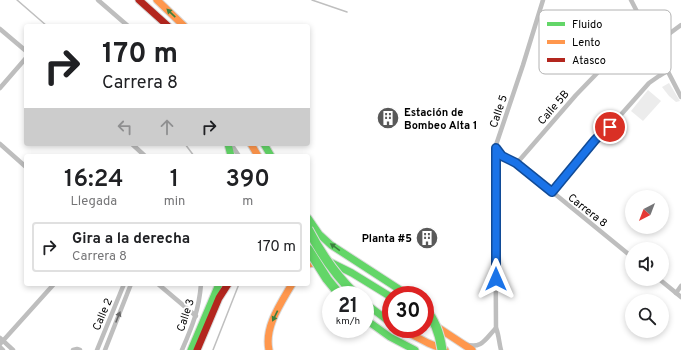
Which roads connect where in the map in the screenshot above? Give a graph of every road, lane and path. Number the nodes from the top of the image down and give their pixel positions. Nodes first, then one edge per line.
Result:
1 (98, 0) edge
2 (133, 0) edge
3 (140, 0) edge
4 (157, 0) edge
5 (543, 0) edge
6 (631, 0) edge
7 (540, 10) edge
8 (636, 10) edge
9 (539, 14) edge
10 (126, 24) edge
11 (159, 24) edge
12 (166, 24) edge
13 (182, 24) edge
14 (681, 25) edge
15 (0, 29) edge
16 (671, 32) edge
17 (24, 49) edge
18 (24, 60) edge
19 (596, 74) edge
20 (662, 74) edge
21 (669, 74) edge
22 (0, 88) edge
23 (681, 97) edge
24 (0, 144) edge
25 (134, 146) edge
26 (496, 148) junction
27 (144, 154) edge
28 (516, 163) junction
29 (24, 165) edge
30 (552, 192) junction
31 (310, 221) edge
32 (310, 232) edge
33 (625, 251) edge
34 (310, 252) edge
35 (310, 254) edge
36 (328, 262) junction
37 (310, 264) edge
38 (52, 286) edge
39 (123, 286) edge
40 (130, 286) edge
41 (160, 286) edge
42 (201, 286) edge
43 (218, 286) edge
44 (227, 286) edge
45 (291, 286) edge
46 (332, 286) edge
47 (348, 286) edge
48 (394, 286) edge
49 (668, 286) edge
50 (681, 286) edge
51 (382, 291) edge
52 (676, 293) junction
53 (681, 297) edge
54 (374, 310) edge
55 (196, 316) junction
56 (382, 316) edge
57 (434, 321) edge
58 (374, 325) edge
59 (434, 325) edge
60 (496, 328) junction
61 (418, 338) edge
62 (1, 341) edge
63 (458, 341) junction
64 (0, 347) edge
65 (3, 350) edge
66 (13, 350) edge
67 (73, 350) edge
68 (80, 350) edge
69 (97, 350) edge
70 (105, 350) edge
71 (182, 350) edge
72 (191, 350) edge
73 (197, 350) edge
74 (269, 350) edge
75 (415, 350) edge
76 (442, 350) edge
77 (445, 350) edge
78 (472, 350) edge
79 (501, 350) edge

1 - 10 street
2 - 11 main road
3 - 12 main road
13 -> 4 main road
5 - 7 street, Calle 5
6 - 8 street
9 - 26 street, Calle 5
14 - 16 street
15 - 17 street
18 - 22 street
19 - 28 street, Calle 5B
20 - 30 street
21 - 23 street
24 - 29 street
25 - 27 street
26 - 28 street, Carrera 8
26 - 60 street, Calle 5
28 - 30 street, Carrera 8
30 - 33 street, Carrera 8
48 -> 31 main road
32 - 47 main road, bridge
34 - 46 main road, bridge
35 - 36 main road
36 - 37 main road
36 - 51 main road
38 - 62 street
39 - 69 street, Calle 2
70 -> 40 street, Calle 2
41 - 55 street
42 - 55 street, Calle 3
43 - 72 main road
44 - 73 main road
45 -> 74 main road
49 - 52 street
50 - 52 street
52 - 53 street
54 - 56 main road
55 - 71 street, Calle 3
57 - 76 main road, bridge
58 - 75 main road
59 - 63 main road
60 - 63 street
60 - 79 street, Calle 5
61 - 77 main road
62 - 66 street
63 - 78 main road
64 - 65 street
67 - 68 street

